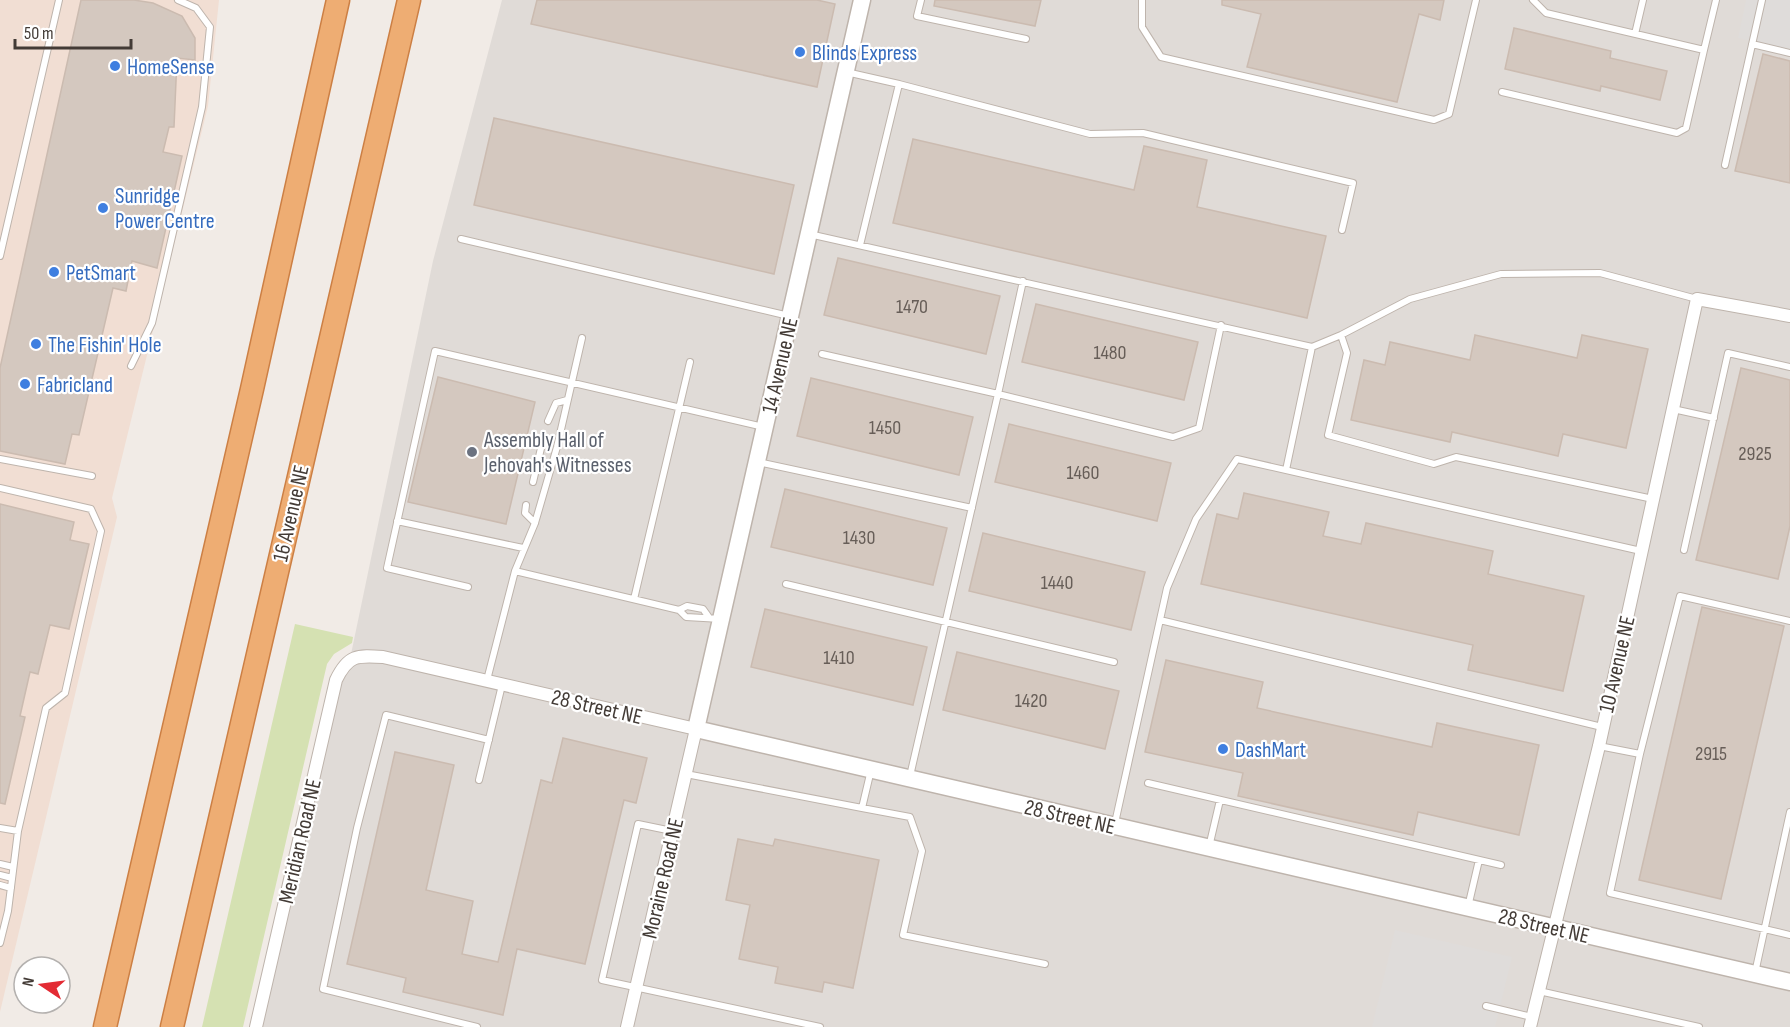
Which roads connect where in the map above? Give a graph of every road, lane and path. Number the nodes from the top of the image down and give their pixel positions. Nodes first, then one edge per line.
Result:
1 (59, 0) edge
2 (177, 0) edge
3 (338, 0) edge
4 (409, 0) edge
5 (862, 0) edge
6 (921, 0) edge
7 (1142, 0) edge
8 (1476, 0) edge
9 (1533, 0) edge
10 (1643, 0) edge
11 (1716, 0) edge
12 (1762, 0) edge
13 (1635, 34) junction
14 (1026, 39) dead end
15 (1752, 44) junction
16 (1704, 50) junction
17 (1790, 53) edge
18 (845, 72) junction
19 (898, 84) junction
20 (1502, 92) dead end
21 (1725, 165) dead end
22 (1342, 230) dead end
23 (809, 233) junction
24 (461, 239) dead end
25 (861, 245) junction
26 (0, 256) edge
27 (1023, 281) junction
28 (1697, 299) junction
29 (790, 316) junction
30 (1790, 316) edge
31 (1221, 325) junction
32 (1341, 335) junction
33 (582, 338) dead end
34 (1312, 347) junction
35 (822, 354) dead end
36 (690, 362) dead end
37 (131, 366) dead end
38 (1790, 367) edge
39 (571, 384) junction
40 (998, 394) junction
41 (567, 400) junction
42 (680, 407) junction
43 (1673, 409) junction
44 (1714, 418) junction
45 (548, 421) dead end
46 (765, 427) junction
47 (542, 444) dead end
48 (0, 459) edge
49 (757, 461) junction
50 (1286, 470) junction
51 (92, 476) dead end
52 (533, 482) dead end
53 (0, 488) edge
54 (1653, 499) junction
55 (526, 505) dead end
56 (972, 508) junction
57 (397, 521) junction
58 (535, 523) junction
59 (523, 548) junction
60 (1684, 550) dead end
61 (1641, 551) junction
62 (515, 571) junction
63 (786, 584) dead end
64 (468, 587) dead end
65 (634, 599) junction
66 (679, 610) junction
67 (715, 617) junction
68 (1160, 620) junction
69 (946, 621) junction
70 (1790, 621) edge
71 (350, 659) joint
72 (1113, 662) dead end
73 (487, 681) junction
74 (502, 684) junction
75 (1602, 727) junction
76 (696, 729) junction
77 (489, 740) junction
78 (1599, 746) junction
79 (1640, 754) junction
80 (871, 770) junction
81 (686, 774) junction
82 (909, 778) junction
83 (479, 780) dead end
84 (1148, 783) dead end
85 (1220, 800) junction
86 (862, 808) junction
87 (1790, 812) edge
88 (1114, 826) junction
89 (0, 828) edge
90 (18, 831) junction
91 (673, 831) junction
92 (1209, 848) junction
93 (1479, 860) junction
94 (0, 864) edge
95 (1501, 865) dead end
96 (13, 867) junction
97 (0, 875) edge
98 (12, 878) junction
99 (0, 885) edge
100 (11, 888) junction
101 (1468, 908) junction
102 (1554, 927) junction
103 (1765, 929) junction
104 (1790, 935) edge
105 (0, 943) edge
106 (1045, 964) dead end
107 (1755, 974) junction
108 (1790, 982) edge
109 (181, 984) junction
110 (636, 987) junction
111 (1539, 991) junction
112 (1486, 1006) dead end
113 (1531, 1022) edge
114 (104, 1027) edge
115 (172, 1027) edge
116 (185, 1027) edge
117 (256, 1027) edge
118 (477, 1027) edge
119 (627, 1027) edge
120 (820, 1027) edge
121 (1699, 1027) edge

1 - 26 lane
2 - 37 lane
3 - 114 highway
4 - 109 highway, 16 Avenue NE
5 - 18 street, 14 Avenue NE
6 - 14 lane
7 - 8 lane
9 - 13 lane
10 - 13 lane
11 - 16 lane
12 - 15 lane
13 - 16 lane
15 - 17 lane
15 - 21 lane
16 - 20 lane
18 - 19 lane
18 - 23 street, 14 Avenue NE
19 - 22 lane
19 - 25 lane
23 - 25 lane
23 - 29 street, 14 Avenue NE
24 - 29 lane
25 - 27 lane
27 - 31 lane
27 - 40 lane
28 - 30 street
28 - 32 lane
28 - 43 street, 10 Avenue NE
29 - 46 street, 14 Avenue NE
31 - 34 lane
31 - 40 lane
32 - 34 lane
32 - 54 lane
33 - 39 lane
34 - 50 lane
35 - 40 lane
36 - 42 lane
38 - 44 lane
39 - 41 lane
39 - 42 lane
39 - 57 lane
40 - 56 lane
41 - 45 lane
41 - 58 lane
42 - 46 lane
42 - 65 lane
43 - 44 lane
43 - 54 street, 10 Avenue NE
44 - 60 lane
46 - 49 street, 14 Avenue NE
47 - 52 lane
48 - 51 lane
49 - 56 lane
49 - 67 street, 14 Avenue NE
50 - 61 lane
50 - 68 lane
53 - 90 lane
54 - 61 street, 10 Avenue NE
55 - 58 lane
56 - 69 lane
57 - 59 lane
57 - 64 lane
58 - 59 lane
59 - 62 lane
61 - 75 street, 10 Avenue NE
62 - 65 lane
62 - 73 lane
63 - 69 lane
65 - 66 lane
66 - 67 lane
66 - 67 lane
67 - 76 street, 14 Avenue NE
68 - 75 lane
68 - 88 lane
69 - 72 lane
69 - 82 lane
70 - 79 lane
71 - 73 street, 28 Street NE
71 - 117 street, Meridian Road NE
73 - 74 street, 28 Street NE
74 - 76 street, 28 Street NE
74 - 77 lane
75 - 78 street, 10 Avenue NE
76 - 80 street, 28 Street NE
76 - 81 street, Moraine Road NE
77 - 83 lane
77 - 118 lane
78 - 79 lane
78 - 102 street, 10 Avenue NE
79 - 103 lane
80 - 82 street, 28 Street NE
80 - 86 lane
81 - 86 lane
81 - 91 street, Moraine Road NE
82 - 88 street, 28 Street NE
84 - 85 lane
85 - 92 lane
85 - 93 lane
86 - 106 lane
87 - 103 lane
88 - 92 street, 28 Street NE
89 - 90 lane
90 - 96 lane
91 - 110 street, Moraine Road NE
91 - 110 lane
92 - 101 street, 28 Street NE
93 - 95 lane
93 - 101 lane
94 - 96 lane
96 - 98 lane
97 - 98 lane
98 - 100 lane
99 - 100 lane
100 - 105 lane
101 - 102 street, 28 Street NE
102 - 107 street, 28 Street NE
102 - 111 street, 10 Avenue NE
103 - 104 lane
103 - 107 lane
107 - 108 street, 28 Street NE
109 - 115 highway, 16 Avenue NE
109 - 116 highway
110 - 119 street, Moraine Road NE
110 - 120 lane
111 - 113 street, 10 Avenue NE
111 - 121 lane
112 - 113 lane

